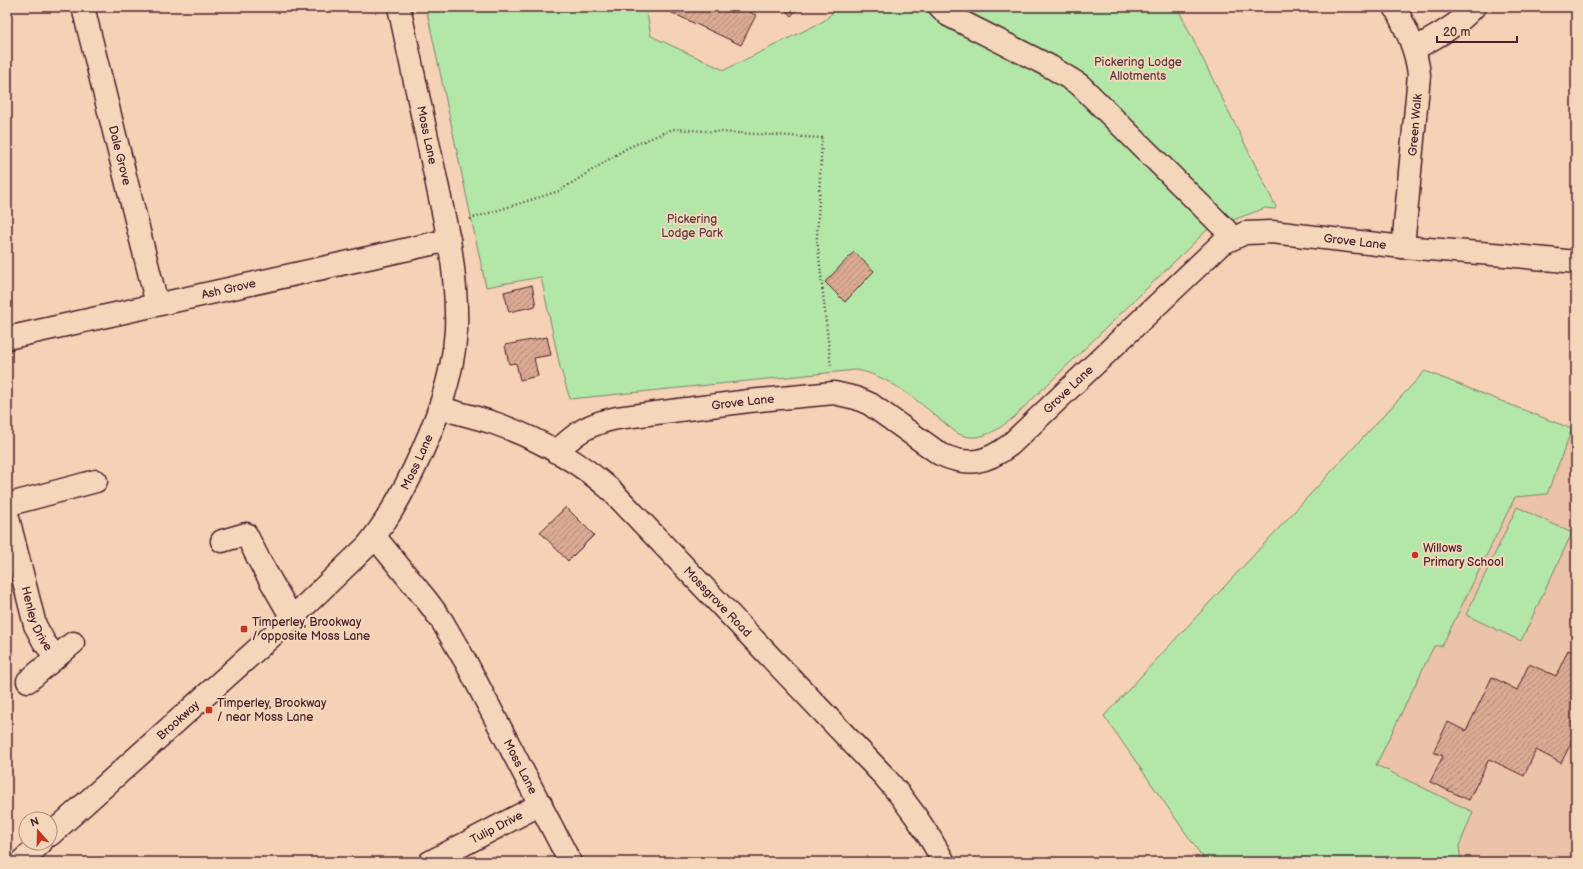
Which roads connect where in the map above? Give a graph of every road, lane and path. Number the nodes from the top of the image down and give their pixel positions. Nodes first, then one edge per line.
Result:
1 (83, 7) edge
2 (399, 7) edge
3 (940, 7) edge
4 (1395, 7) edge
5 (1474, 7) edge
6 (1414, 49) junction
7 (448, 232) junction
8 (1233, 237) junction
9 (1403, 247) junction
10 (1576, 262) edge
11 (157, 304) junction
12 (7, 338) edge
13 (834, 393) junction
14 (440, 408) junction
15 (556, 452) junction
16 (96, 481) dead end
17 (7, 506) edge
18 (9, 522) edge
19 (375, 537) junction
20 (222, 541) dead end
21 (15, 580) edge
22 (292, 618) junction
23 (73, 643) dead end
24 (56, 657) junction
25 (28, 681) dead end
26 (541, 804) junction
27 (58, 828) edge
28 (33, 851) edge
29 (21, 862) edge
30 (430, 862) edge
31 (570, 862) edge
32 (944, 862) edge

1 - 11 street, Dale Grove
2 - 7 street, Moss Lane
3 - 8 street
4 - 6 street, Green Walk
5 - 6 street
6 - 9 street, Green Walk
7 - 11 street, Ash Grove
7 - 13 path
7 - 14 street, Moss Lane
8 - 9 street, Grove Lane
8 - 13 street, Grove Lane
9 - 10 street, Grove Lane
11 - 12 street, Ash Grove
13 - 15 street, Grove Lane
14 - 15 street, Mossgrove Road
14 - 19 street, Moss Lane
15 - 32 street, Mossgrove Road
16 - 17 street
18 - 21 street, Henley Drive
19 - 22 street, Brookway
19 - 26 street, Moss Lane
20 - 22 street
21 - 24 street, Henley Drive
22 - 27 street, Brookway
23 - 24 street, Henley Drive
24 - 25 street, Henley Drive
26 - 30 street, Tulip Drive
26 - 31 street, Moss Lane
28 - 29 street

